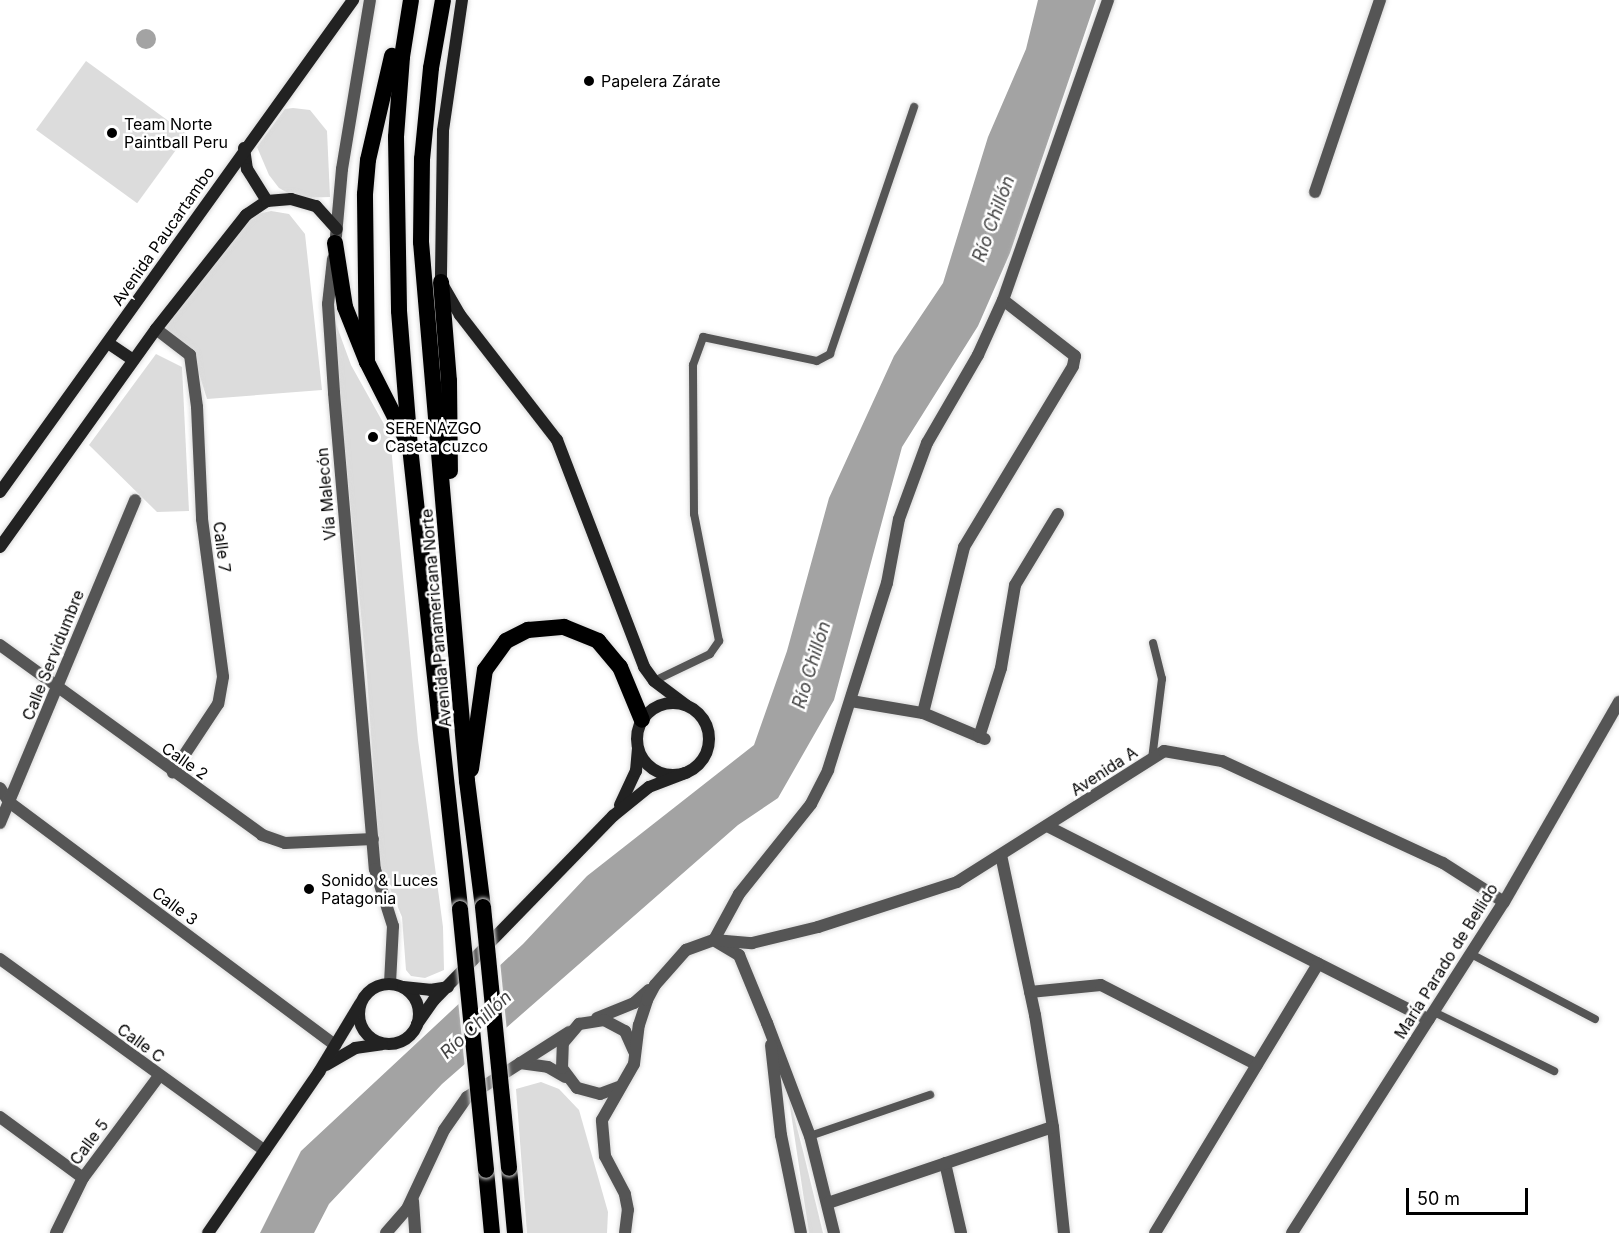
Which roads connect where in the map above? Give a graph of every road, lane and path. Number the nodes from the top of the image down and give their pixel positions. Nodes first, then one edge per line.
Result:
1 (353, 0) edge
2 (370, 0) edge
3 (406, 0) edge
4 (411, 0) edge
5 (443, 0) edge
6 (462, 0) edge
7 (1108, 0) edge
8 (1380, 0) edge
9 (914, 107) dead end
10 (244, 148) junction
11 (1315, 192) dead end
12 (267, 201) junction
13 (336, 236) junction
14 (441, 282) junction
15 (1003, 300) junction
16 (156, 329) junction
17 (108, 343) junction
18 (133, 360) junction
19 (367, 362) junction
20 (410, 447) junction
21 (0, 492) edge
22 (135, 500) dead end
23 (1058, 514) dead end
24 (0, 548) edge
25 (448, 550) junction
26 (1153, 643) dead end
27 (0, 645) edge
28 (654, 681) junction
29 (58, 690) junction
30 (851, 701) junction
31 (1619, 702) edge
32 (686, 705) junction
33 (922, 713) junction
34 (642, 720) junction
35 (638, 749) junction
36 (1152, 759) junction
37 (173, 772) junction
38 (686, 773) junction
39 (467, 781) junction
40 (0, 789) edge
41 (9, 802) junction
42 (613, 816) junction
43 (0, 823) edge
44 (1047, 826) junction
45 (373, 840) junction
46 (1001, 855) junction
47 (1504, 902) junction
48 (714, 940) junction
49 (1471, 954) junction
50 (0, 959) edge
51 (1318, 964) junction
52 (394, 985) junction
53 (655, 985) junction
54 (449, 987) junction
55 (1030, 992) junction
56 (360, 1004) junction
57 (1431, 1016) junction
58 (1594, 1019) dead end
59 (592, 1020) junction
60 (767, 1023) junction
61 (417, 1024) junction
62 (569, 1032) junction
63 (388, 1044) junction
64 (335, 1045) junction
65 (634, 1052) junction
66 (519, 1063) junction
67 (1257, 1065) junction
68 (1554, 1071) dead end
69 (319, 1072) junction
70 (159, 1076) junction
71 (567, 1079) junction
72 (622, 1085) junction
73 (930, 1095) dead end
74 (0, 1117) edge
75 (1053, 1127) junction
76 (810, 1136) junction
77 (265, 1151) junction
78 (945, 1163) junction
79 (83, 1178) junction
80 (416, 1189) junction
81 (828, 1203) junction
82 (56, 1233) edge
83 (208, 1233) edge
84 (386, 1233) edge
85 (415, 1233) edge
86 (492, 1233) edge
87 (515, 1233) edge
88 (625, 1233) edge
89 (801, 1233) edge
90 (834, 1233) edge
91 (961, 1233) edge
92 (1064, 1233) edge
93 (1155, 1233) edge
94 (1292, 1233) edge

1 - 10 main road, Avenida Paucartambo
2 - 13 street, Vía Malecón
3 - 19 highway
4 - 20 highway, Avenida Panamericana Norte
5 - 25 highway, Avenida Panamericana Norte
6 - 14 main road
7 - 15 street
8 - 11 street
9 - 28 lane
10 - 12 main road
10 - 17 main road, Avenida Paucartambo
12 - 13 main road
12 - 16 main road
13 - 19 highway
13 - 45 street, Vía Malecón
14 - 25 highway
14 - 28 main road
15 - 30 street
15 - 33 street
16 - 18 main road
16 - 37 street, Calle 7
17 - 18 main road
17 - 21 main road, Avenida Paucartambo
18 - 24 main road
19 - 20 highway
20 - 86 highway, Avenida Panamericana Norte, bridge
22 - 29 street, Calle Servidumbre
23 - 33 street
25 - 39 highway, Avenida Panamericana Norte
26 - 36 lane
27 - 29 street, Calle 2
28 - 32 main road
29 - 37 street, Calle 2
29 - 41 street, Calle Servidumbre
30 - 33 street
30 - 48 street
31 - 47 street, María Parado de Bellido
32 - 34 main road
32 - 38 main road
34 - 35 main road
34 - 39 highway
35 - 38 main road
35 - 42 main road
36 - 44 street, Avenida A
36 - 47 street, Avenida A
37 - 45 street, Calle 2
38 - 42 main road
39 - 87 highway, Avenida Panamericana Norte, bridge
40 - 41 street, Calle 3
41 - 43 street, Calle Servidumbre
41 - 64 street, Calle 3
42 - 54 main road
44 - 46 street, Avenida A
44 - 51 street
45 - 52 street, Vía Malecón
46 - 48 street, Avenida A
46 - 55 street
47 - 49 street, María Parado de Bellido
48 - 53 street
48 - 60 street
49 - 57 street, María Parado de Bellido
49 - 58 lane
50 - 70 street, Calle C
51 - 57 street
51 - 67 street
52 - 54 main road
52 - 56 main road
52 - 61 main road
53 - 59 street
53 - 65 street
54 - 61 main road
55 - 67 street
55 - 75 street
56 - 63 main road
56 - 64 main road
57 - 68 lane
57 - 94 street, María Parado de Bellido
59 - 62 street
59 - 65 street
60 - 76 street
60 - 89 street
61 - 63 main road
62 - 66 street
62 - 71 street
63 - 69 main road
64 - 69 main road
65 - 72 street
66 - 71 street
66 - 80 street
67 - 93 street
69 - 77 main road
70 - 77 street, Calle C
70 - 79 street, Calle 5
71 - 72 street
72 - 88 street
73 - 76 lane
74 - 79 street
75 - 78 street
75 - 92 street
76 - 81 street
77 - 83 main road
78 - 81 street
78 - 91 street
79 - 82 street, Calle 5
80 - 84 street
80 - 85 street
81 - 90 street

